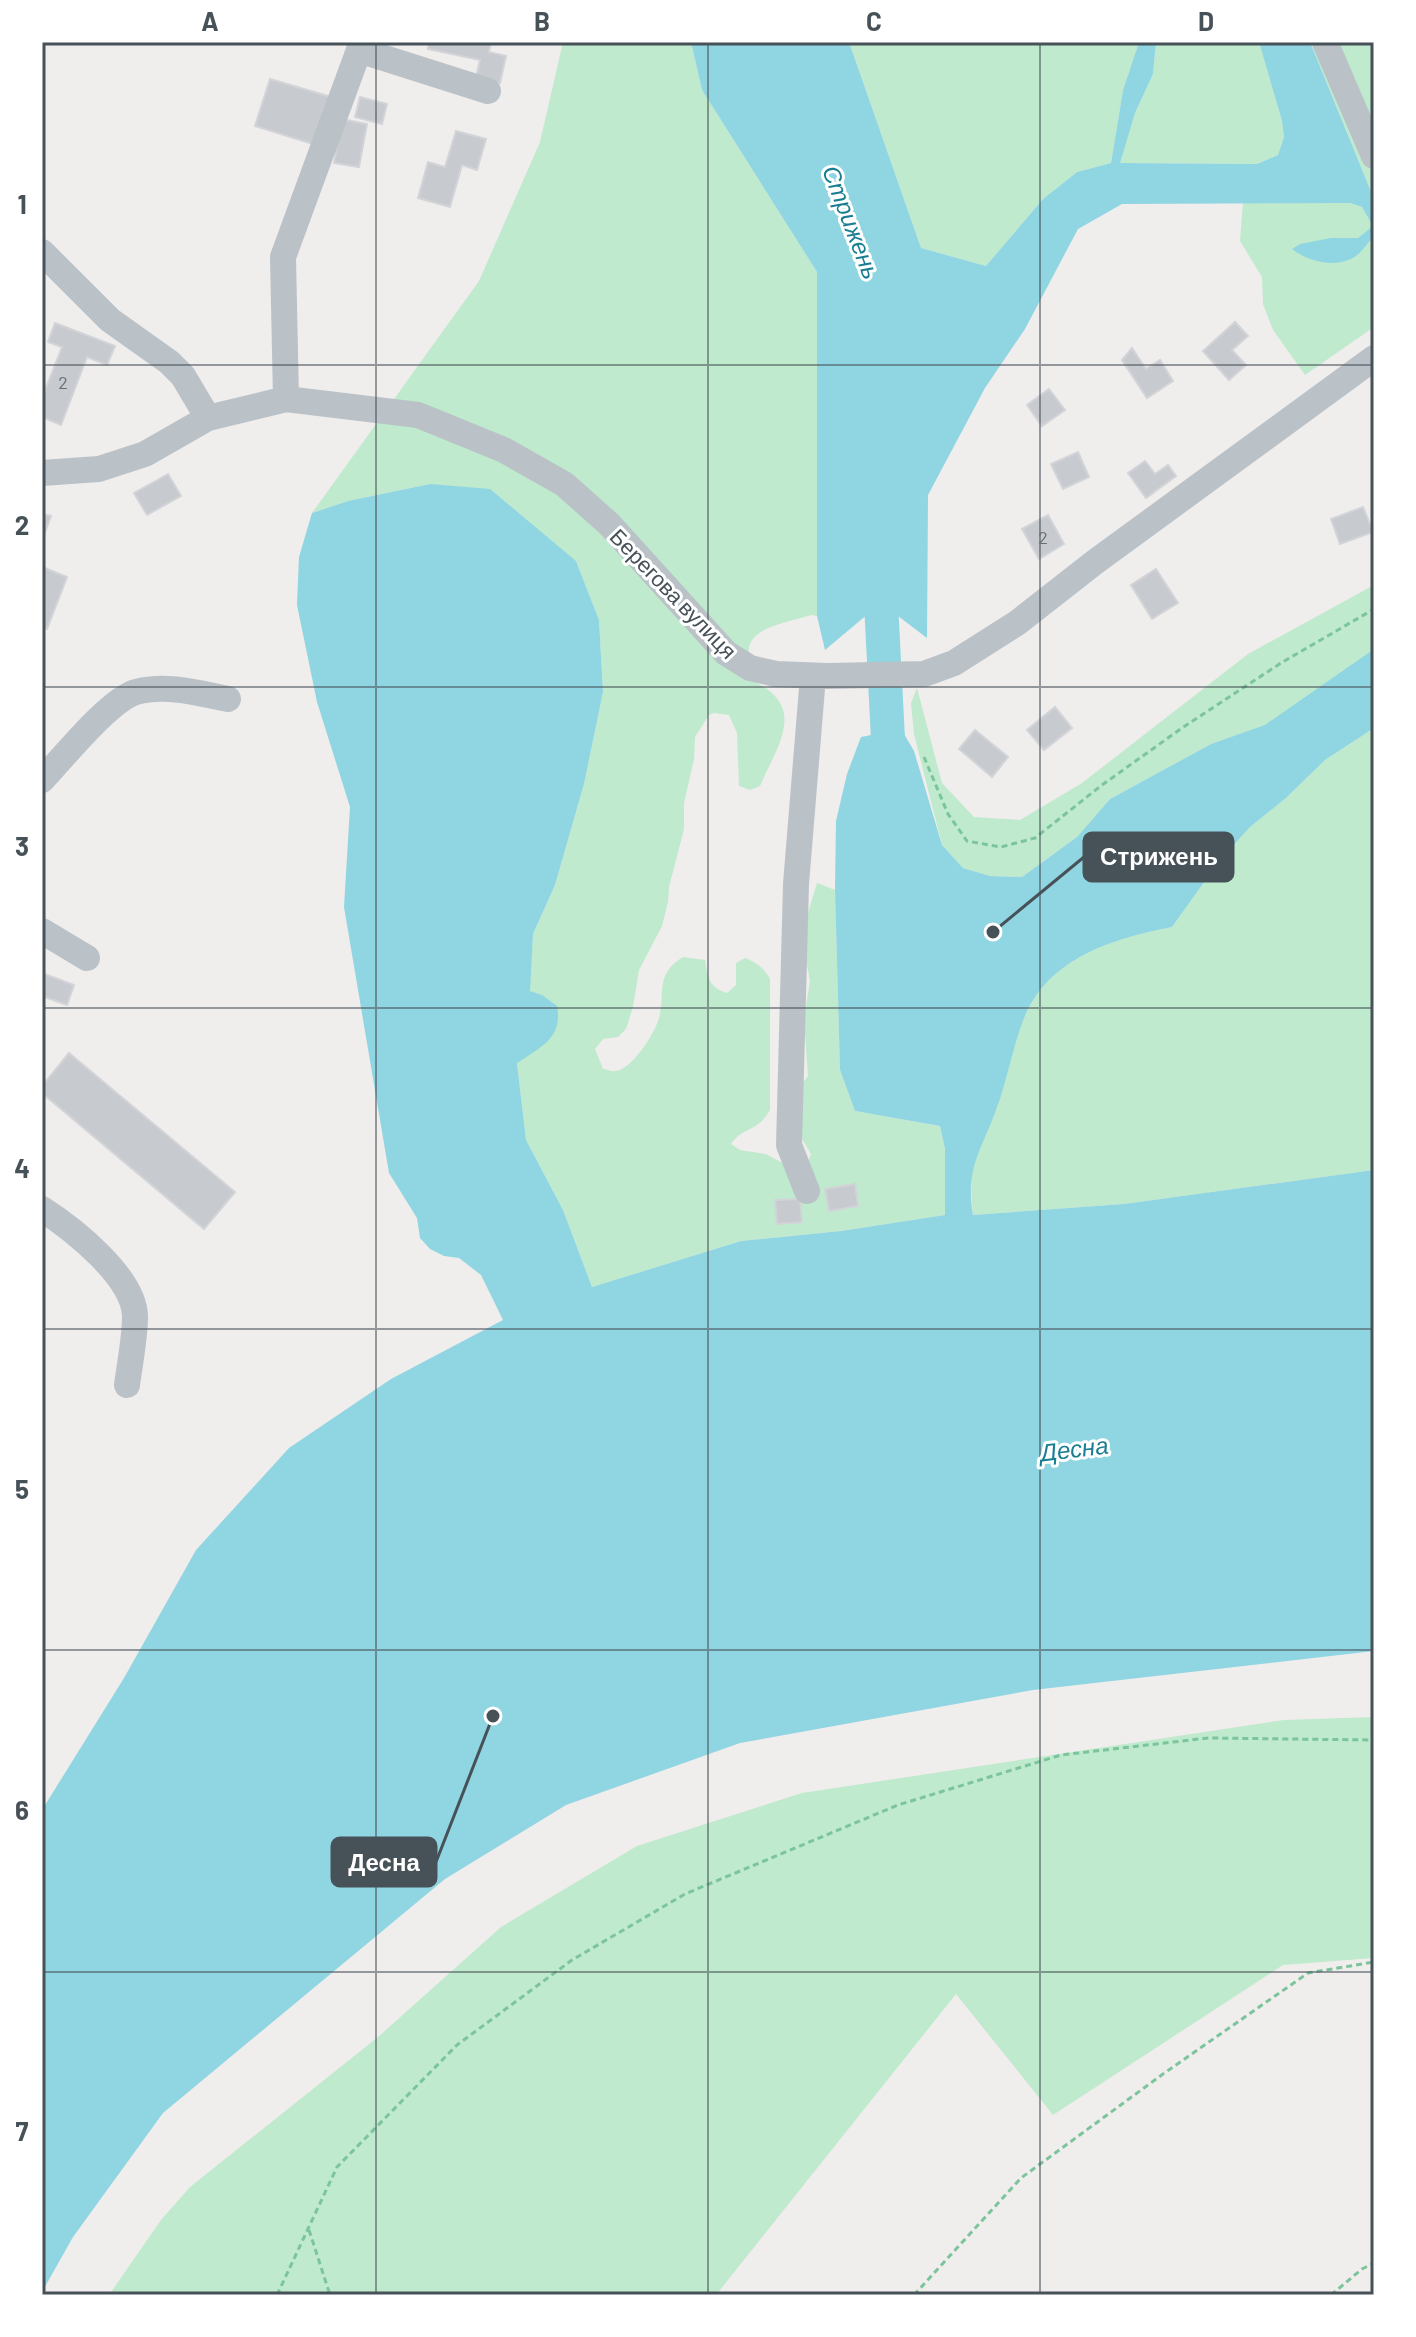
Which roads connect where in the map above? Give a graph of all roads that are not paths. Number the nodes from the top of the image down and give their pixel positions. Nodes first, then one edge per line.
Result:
1 (1325, 42) edge
2 (361, 46) edge
3 (488, 91) dead end
4 (1374, 156) edge
5 (42, 252) edge
6 (1374, 358) edge
7 (286, 399) junction
8 (208, 418) junction
9 (42, 473) edge
10 (820, 676) junction
11 (228, 699) dead end
12 (42, 780) edge
13 (42, 931) edge
14 (87, 958) dead end
15 (807, 1191) dead end
16 (42, 1209) edge
17 (127, 1385) dead end

1 - 4 street
2 - 3 street
2 - 7 street
5 - 8 street
6 - 10 street, Берегова вулиця
7 - 8 street
7 - 10 street, Берегова вулиця
8 - 9 street
10 - 15 street
11 - 12 street
13 - 14 street
16 - 17 street

